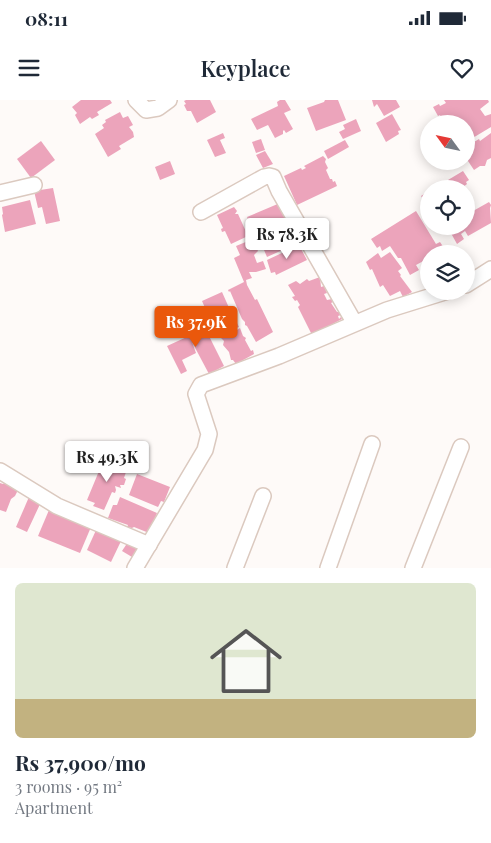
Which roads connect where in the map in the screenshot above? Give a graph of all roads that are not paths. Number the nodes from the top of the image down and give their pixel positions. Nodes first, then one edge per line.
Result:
1 (136, 100) edge
2 (168, 100) edge
3 (34, 185) dead end
4 (0, 193) edge
5 (201, 212) dead end
6 (491, 269) edge
7 (475, 279) edge
8 (420, 300) edge
9 (354, 322) junction
10 (372, 444) dead end
11 (461, 447) dead end
12 (0, 471) edge
13 (263, 496) dead end
14 (148, 545) junction
15 (135, 568) edge
16 (235, 568) edge
17 (328, 568) edge
18 (413, 568) edge

1 - 2 street
3 - 4 street
5 - 9 street
6 - 7 street
8 - 9 street
9 - 14 street
10 - 17 street
11 - 18 street
12 - 14 street
13 - 16 street
14 - 15 street

